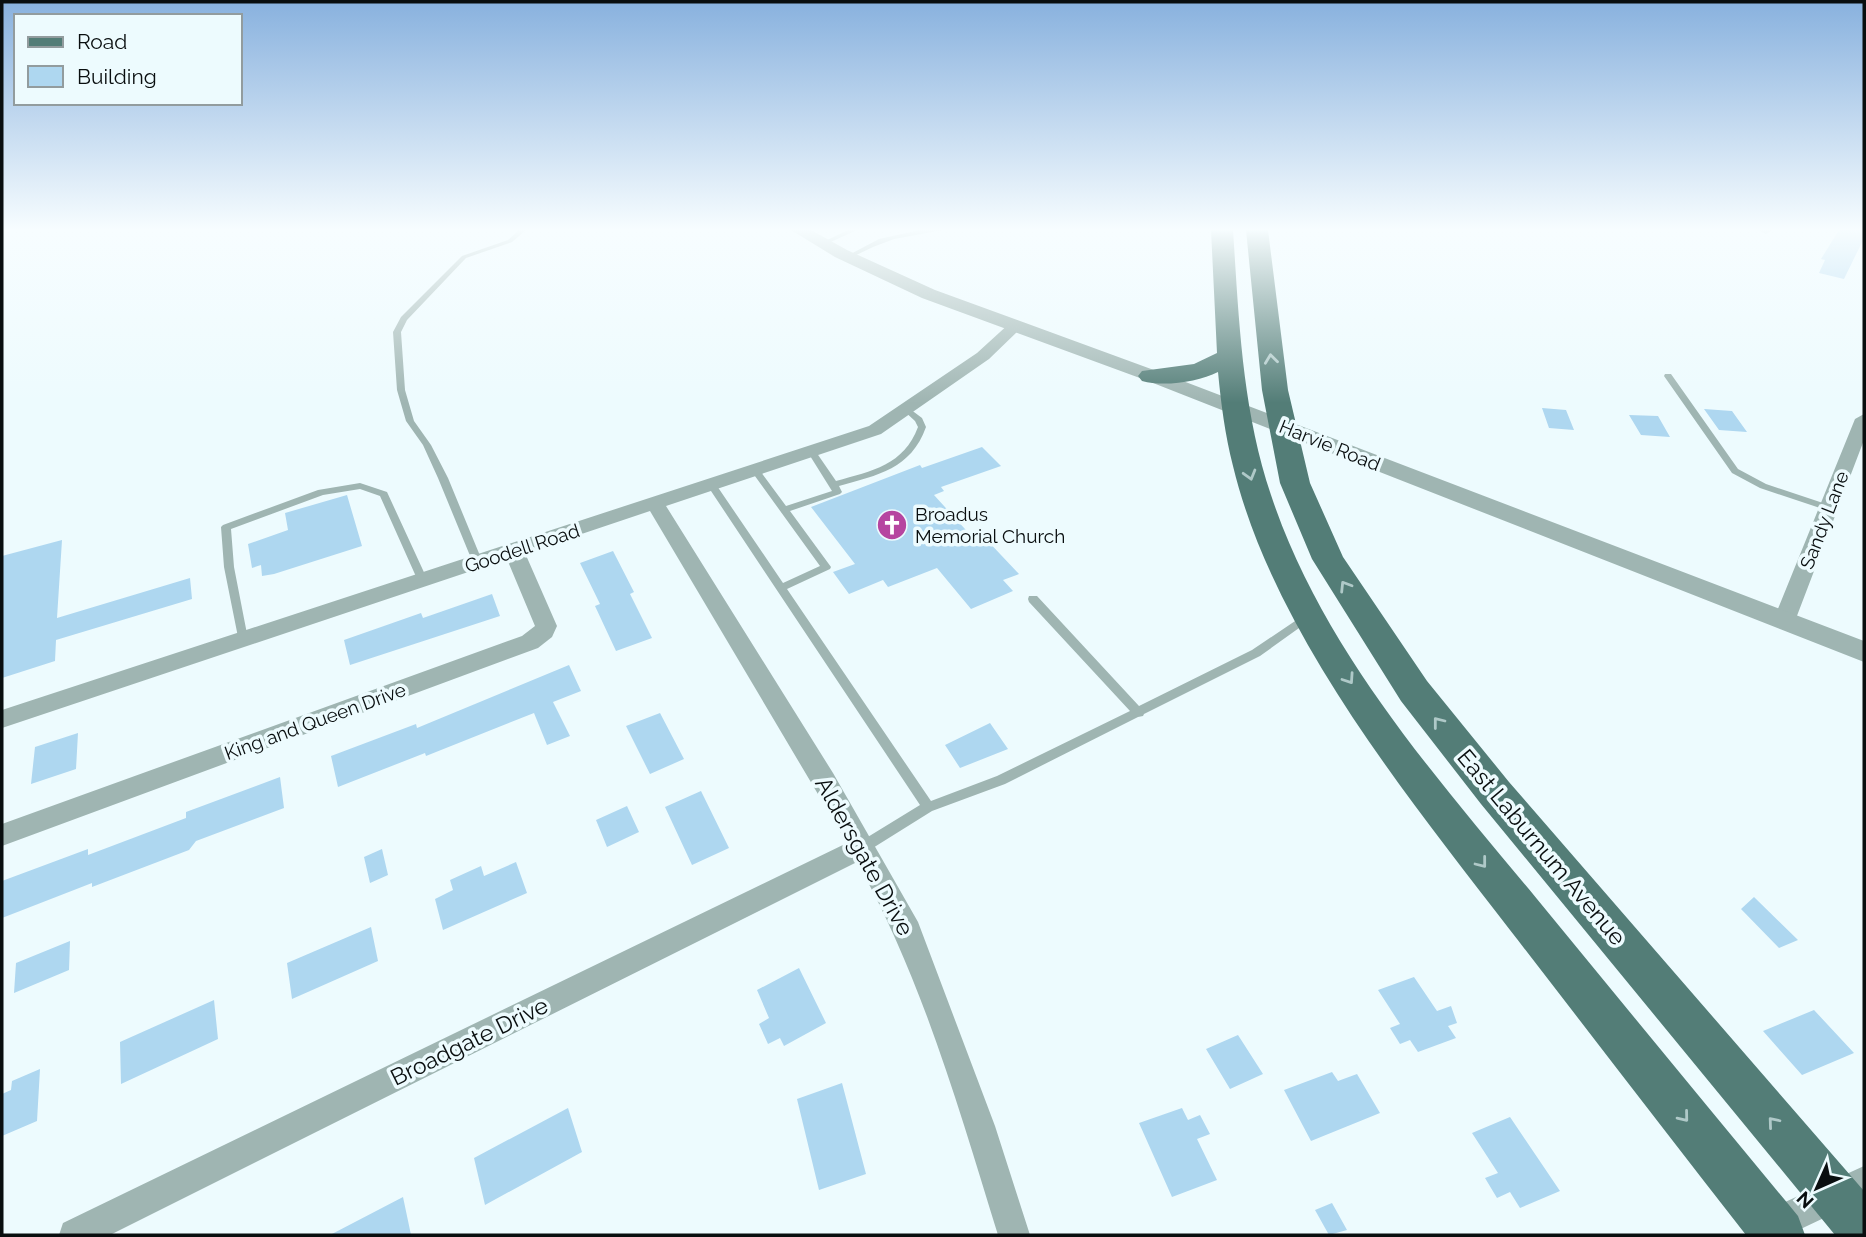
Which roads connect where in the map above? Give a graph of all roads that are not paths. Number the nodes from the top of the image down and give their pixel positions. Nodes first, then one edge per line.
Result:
1 (434, 288) edge
2 (919, 288) edge
3 (1226, 288) edge
4 (1263, 288) edge
5 (1016, 325) junction
6 (1231, 356) junction
7 (1151, 376) junction
8 (1668, 376) dead end
9 (1236, 408) junction
10 (906, 409) junction
11 (1864, 419) edge
12 (1283, 426) junction
13 (1860, 440) edge
14 (811, 452) junction
15 (755, 470) junction
16 (712, 485) junction
17 (834, 485) junction
18 (655, 504) junction
19 (1829, 508) junction
20 (784, 510) junction
21 (514, 551) junction
22 (478, 563) junction
23 (423, 581) junction
24 (781, 588) junction
25 (1033, 599) dead end
26 (1311, 617) junction
27 (1784, 621) junction
28 (243, 639) junction
29 (1864, 652) edge
30 (1139, 713) junction
31 (2, 719) edge
32 (928, 807) junction
33 (2, 835) edge
34 (863, 848) junction
35 (1850, 1189) edge
36 (1864, 1230) edge
37 (1775, 1231) edge
38 (75, 1235) edge
39 (1014, 1235) edge

1 - 22 lane
2 - 5 street, Harvie Road
3 - 6 main road
12 -> 4 main road, East Laburnum Avenue
5 - 7 street, Harvie Road
5 - 10 street, Goodell Road
6 - 7 main road
6 - 9 main road
7 - 9 street, Harvie Road
8 - 19 lane
9 - 12 street, Harvie Road
9 -> 26 main road
10 - 14 street, Goodell Road
10 - 17 lane
11 - 13 street, Sandy Lane
12 - 27 street, Harvie Road
35 -> 12 main road, East Laburnum Avenue
13 - 19 street, Sandy Lane
14 - 15 street, Goodell Road
14 - 17 lane
15 - 16 street, Goodell Road
15 - 20 lane
16 - 18 street, Goodell Road
16 - 24 lane
17 - 20 lane
18 - 21 street, Goodell Road
18 - 34 street, Aldersgate Drive
19 - 27 street, Sandy Lane
20 - 24 lane
21 - 22 street, Goodell Road
21 - 33 street, King and Queen Drive
22 - 23 street, Goodell Road
23 - 28 street, Goodell Road
23 - 28 lane
24 - 32 lane
25 - 30 lane
26 - 30 lane
26 -> 37 main road
27 - 29 street, Harvie Road
28 - 31 street, Goodell Road
30 - 32 lane
32 - 34 lane
34 - 38 street, Broadgate Drive
34 - 39 street, Aldersgate Drive
35 - 36 main road, East Laburnum Avenue
35 - 37 street

